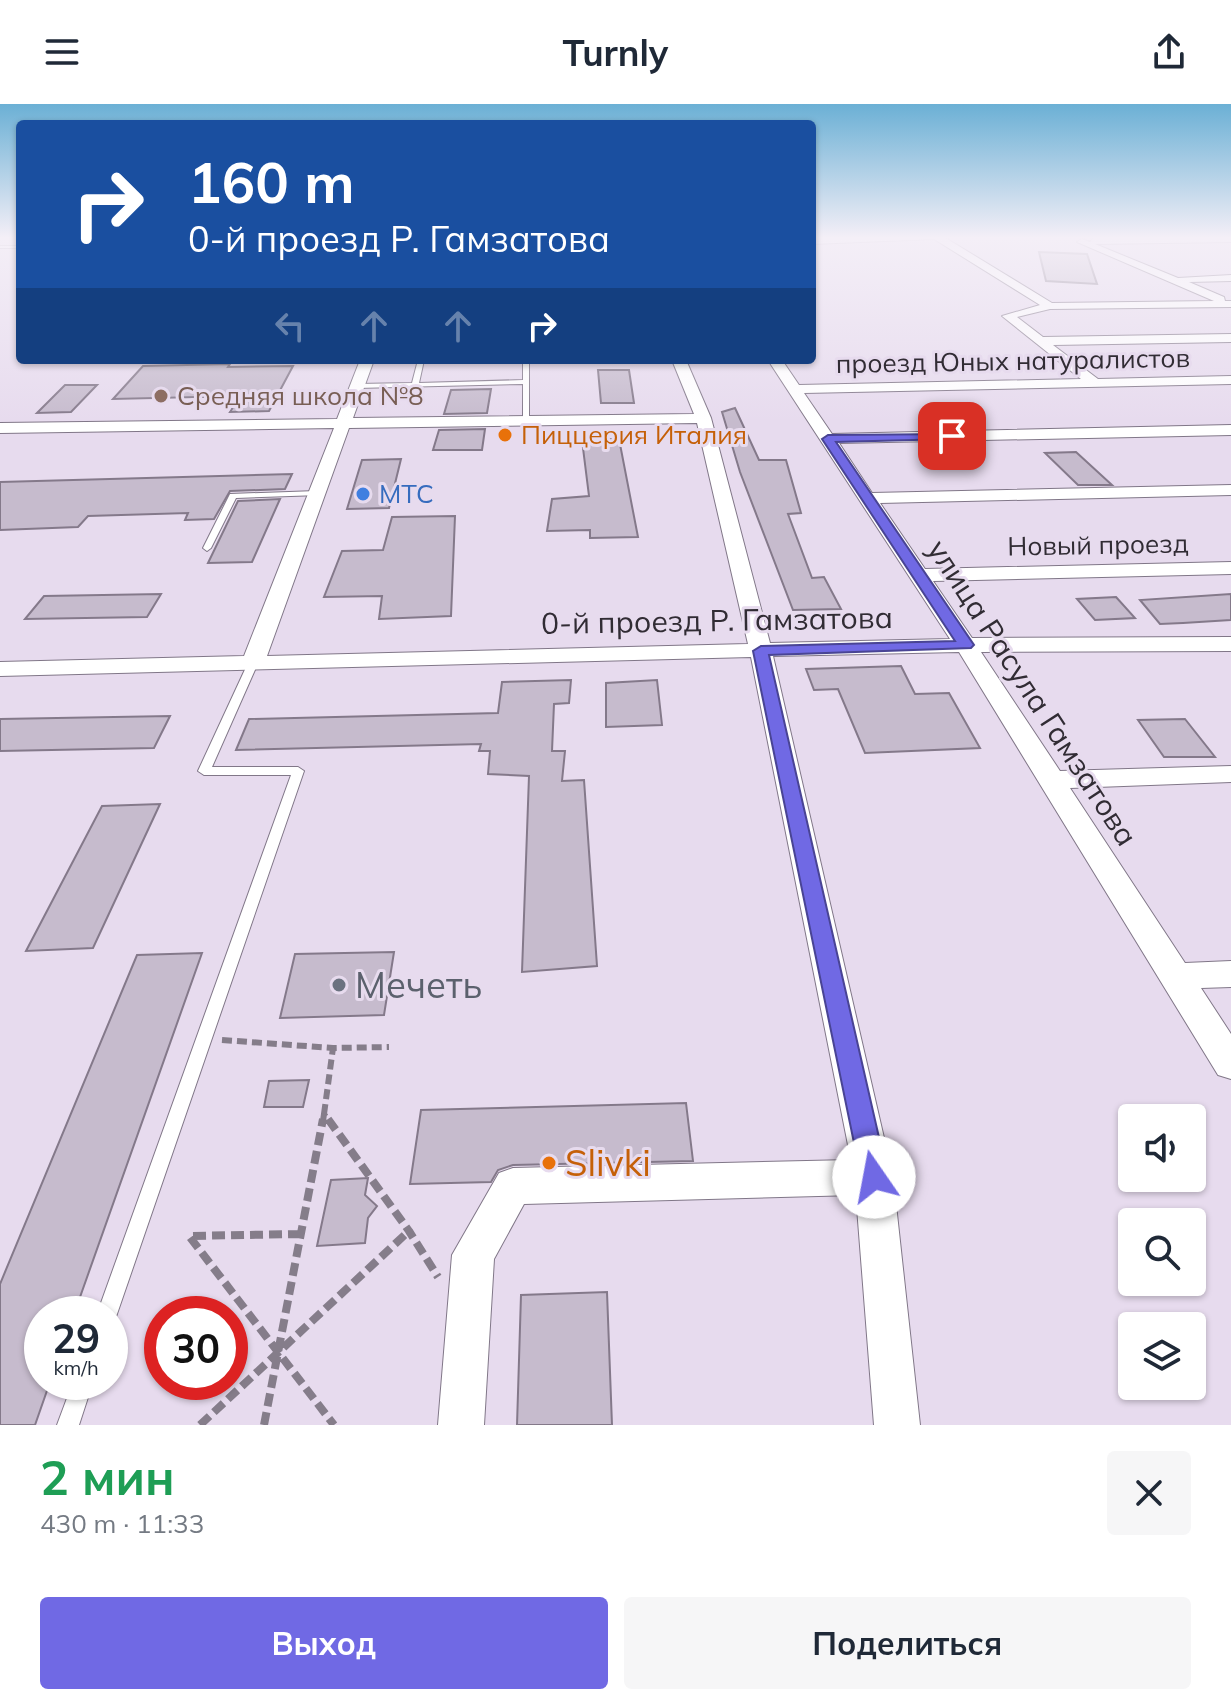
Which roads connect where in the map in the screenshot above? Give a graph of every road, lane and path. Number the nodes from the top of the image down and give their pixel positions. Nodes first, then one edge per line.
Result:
1 (1038, 299) edge
2 (1231, 304) edge
3 (1050, 306) junction
4 (1231, 338) edge
5 (1040, 341) junction
6 (365, 364) edge
7 (420, 364) edge
8 (526, 364) edge
9 (681, 364) edge
10 (778, 364) edge
11 (1231, 380) edge
12 (526, 382) junction
13 (1095, 383) junction
14 (415, 384) junction
15 (357, 386) junction
16 (795, 389) junction
17 (703, 418) junction
18 (526, 420) junction
19 (343, 422) junction
20 (0, 428) edge
21 (1231, 430) edge
22 (828, 439) junction
23 (1231, 490) edge
24 (317, 493) junction
25 (867, 498) junction
26 (207, 548) dead end
27 (1231, 568) edge
28 (919, 575) junction
29 (1231, 644) edge
30 (966, 645) junction
31 (761, 651) junction
32 (253, 663) junction
33 (0, 669) edge
34 (1231, 774) edge
35 (1052, 780) junction
36 (1231, 974) edge
37 (1176, 976) junction
38 (204, 1038) junction
39 (389, 1047) dead end
40 (333, 1048) junction
41 (1231, 1064) edge
42 (324, 1114) junction
43 (874, 1177) junction
44 (409, 1231) junction
45 (301, 1234) junction
46 (113, 1296) edge
47 (467, 1323) junction
48 (279, 1353) junction
49 (77, 1400) edge
50 (68, 1425) edge
51 (200, 1425) edge
52 (264, 1425) edge
53 (334, 1425) edge
54 (461, 1425) edge
55 (897, 1425) edge

1 - 3 street
2 - 3 street
3 - 5 street
4 - 5 street
5 - 13 street
6 - 15 street
7 - 14 lane
8 - 12 lane
9 - 17 street
10 - 16 street, улица Расула Гамзатова
11 - 13 street, проезд Юных натуралистов
12 - 14 lane
12 - 18 lane
13 - 16 street, проезд Юных натуралистов
14 - 15 lane
15 - 19 street
16 - 22 street, улица Расула Гамзатова
17 - 18 street
17 - 31 street
18 - 19 street
19 - 20 street
19 - 24 street
21 - 22 street
22 - 25 street, улица Расула Гамзатова
23 - 25 street
24 - 26 lane
24 - 32 street
25 - 28 street, улица Расула Гамзатова
27 - 28 street, Новый проезд
28 - 30 street, улица Расула Гамзатова
29 - 30 street, 0-й проезд Р. Гамзатова
30 - 31 street, 0-й проезд Р. Гамзатова
30 - 35 street, улица Расула Гамзатова
31 - 32 street, 0-й проезд Р. Гамзатова
31 - 43 street
32 - 33 street, 0-й проезд Р. Гамзатова
32 - 38 lane
34 - 35 street
35 - 37 street, улица Расула Гамзатова
36 - 37 street
37 - 41 street, улица Расула Гамзатова
38 - 40 path
38 - 46 lane
39 - 40 path
40 - 42 path
42 - 44 path
42 - 45 path
43 - 47 street
43 - 55 street
44 - 47 path
44 - 48 path
45 - 48 path
45 - 48 path
47 - 54 street
48 - 51 path
48 - 52 path
48 - 53 path
49 - 50 lane

